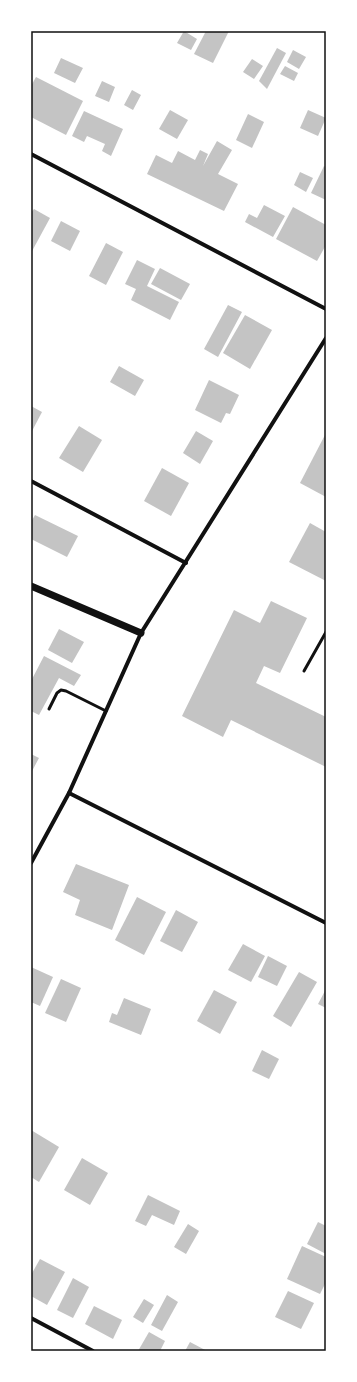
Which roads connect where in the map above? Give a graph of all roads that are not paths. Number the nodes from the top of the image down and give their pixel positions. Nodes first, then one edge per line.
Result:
1 (31, 154) edge
2 (326, 309) edge
3 (326, 338) edge
4 (31, 481) edge
5 (186, 563) junction
6 (31, 586) edge
7 (326, 632) edge
8 (141, 633) junction
9 (304, 671) dead end
10 (49, 709) dead end
11 (106, 711) junction
12 (69, 793) junction
13 (31, 863) edge
14 (326, 923) edge
15 (31, 1318) edge
16 (92, 1351) edge

1 - 2 street
3 - 5 street
4 - 5 street
5 - 8 street
6 - 8 street
7 - 9 lane
8 - 11 street
10 - 11 lane
11 - 12 street
12 - 13 street
12 - 14 street
15 - 16 street

